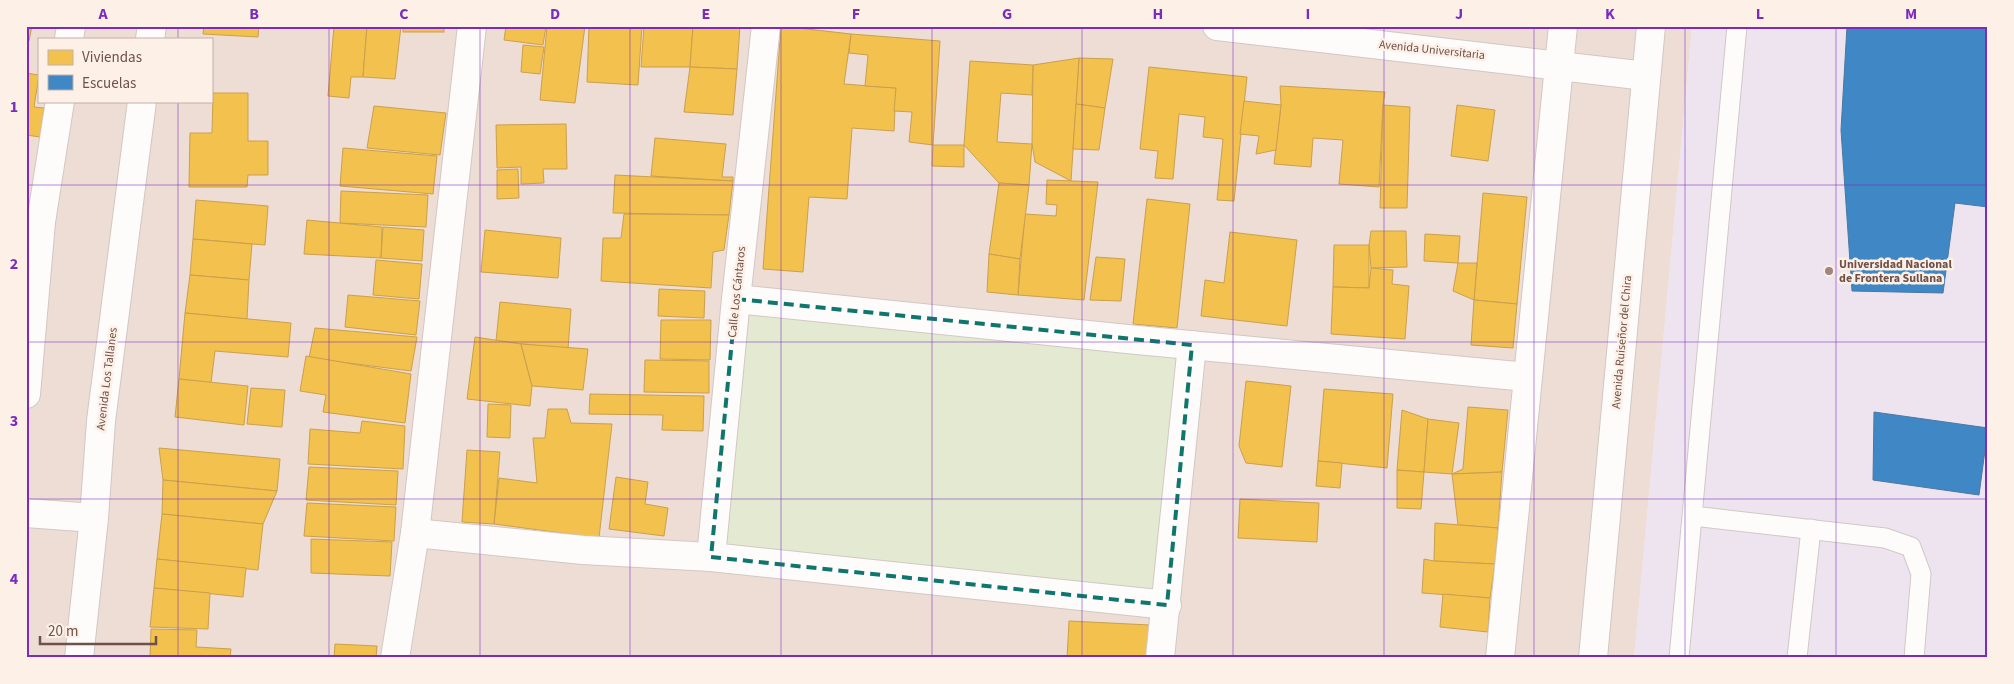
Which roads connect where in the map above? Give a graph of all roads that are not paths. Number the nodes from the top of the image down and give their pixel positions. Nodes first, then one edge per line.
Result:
1 (472, 26) edge
2 (766, 26) edge
3 (1218, 26) edge
4 (1563, 26) edge
5 (1651, 26) edge
6 (1738, 26) edge
7 (1560, 65) junction
8 (1646, 76) junction
9 (60, 102) edge
10 (142, 102) edge
11 (34, 221) edge
12 (736, 299) junction
13 (1192, 345) junction
14 (1527, 377) junction
15 (26, 394) edge
16 (26, 512) edge
17 (1693, 516) junction
18 (94, 518) junction
19 (1811, 529) junction
20 (415, 533) junction
21 (711, 557) junction
22 (1167, 606) junction
23 (79, 658) edge
24 (395, 658) edge
25 (1160, 658) edge
26 (1500, 658) edge
27 (1593, 658) edge
28 (1679, 658) edge
29 (1797, 658) edge
30 (1914, 658) edge

1 - 20 street
2 - 12 street, Calle Los Cántaros
3 - 7 street, Avenida Universitaria
4 - 7 street
5 - 8 street, Avenida Ruiseñor del Chira
6 - 17 lane
7 - 8 street, Avenida Universitaria
7 - 14 street
8 - 27 street, Avenida Ruiseñor del Chira
9 - 11 street
10 - 18 street, Avenida Los Tallanes
11 - 15 street
12 - 13 street
12 - 21 street, Calle Los Cántaros
13 - 14 street
13 - 22 street
14 - 26 street
16 - 18 street
17 - 19 lane
17 - 28 lane
18 - 23 street, Avenida Los Tallanes
19 - 29 lane
19 - 30 lane
20 - 21 street
20 - 24 street
21 - 22 street
22 - 25 street

